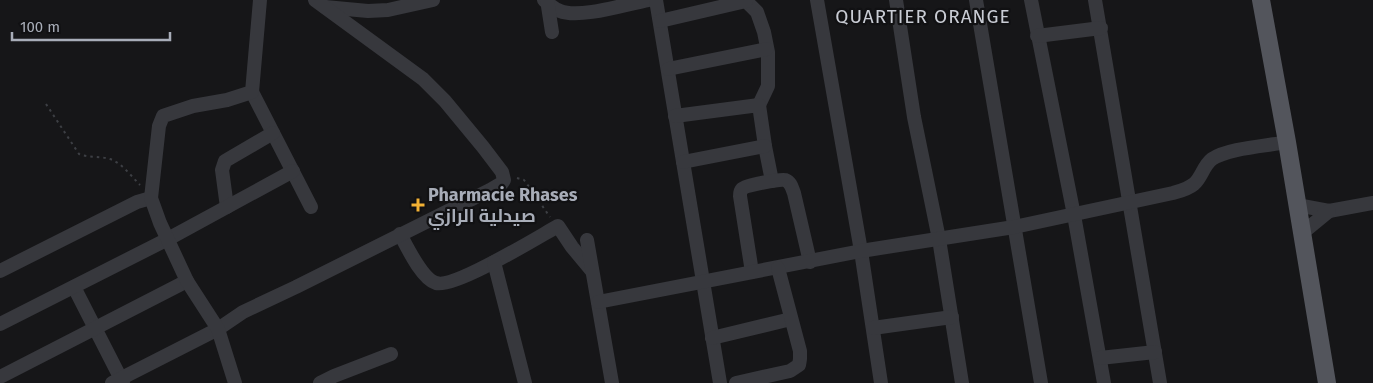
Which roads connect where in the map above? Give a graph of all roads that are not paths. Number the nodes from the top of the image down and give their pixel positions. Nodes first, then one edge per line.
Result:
1 (260, 0) edge
2 (433, 0) edge
3 (648, 0) edge
4 (656, 0) edge
5 (745, 0) edge
6 (817, 0) edge
7 (896, 0) edge
8 (976, 0) edge
9 (1030, 0) edge
10 (1095, 0) edge
11 (1261, 0) edge
12 (546, 1) edge
13 (320, 3) edge
14 (660, 21) junction
15 (1101, 28) junction
16 (552, 32) dead end
17 (1037, 36) junction
18 (767, 49) junction
19 (668, 69) junction
20 (252, 92) junction
21 (759, 105) junction
22 (675, 116) junction
23 (274, 133) junction
24 (1287, 142) junction
25 (765, 146) junction
26 (683, 162) junction
27 (293, 171) junction
28 (772, 181) junction
29 (151, 198) junction
30 (1130, 202) junction
31 (1373, 203) edge
32 (1297, 205) junction
33 (311, 206) dead end
34 (227, 207) junction
35 (1329, 211) junction
36 (1074, 214) junction
37 (1014, 227) junction
38 (400, 234) junction
39 (1302, 234) junction
40 (168, 239) junction
41 (940, 239) junction
42 (587, 240) dead end
43 (862, 251) junction
44 (494, 262) junction
45 (810, 262) junction
46 (778, 268) junction
47 (0, 271) edge
48 (592, 271) junction
49 (752, 272) junction
50 (187, 281) junction
51 (703, 282) junction
52 (74, 286) junction
53 (598, 302) junction
54 (952, 316) junction
55 (791, 319) junction
56 (0, 324) edge
57 (96, 328) junction
58 (873, 328) junction
59 (218, 329) junction
60 (712, 338) junction
61 (1155, 352) junction
62 (391, 354) dead end
63 (1100, 358) junction
64 (0, 377) edge
65 (119, 381) edge
66 (235, 383) edge
67 (320, 383) edge
68 (525, 383) edge
69 (612, 383) edge
70 (720, 383) edge
71 (736, 383) edge
72 (881, 383) edge
73 (962, 383) edge
74 (1041, 383) edge
75 (1104, 383) edge
76 (1160, 383) edge
77 (1327, 383) edge

1 - 20 street
2 - 13 street
3 - 12 street
4 - 14 street
5 - 14 street
5 - 18 street
6 - 43 street
7 - 41 street
8 - 37 street
9 - 17 street
10 - 15 street
11 - 24 main road
12 - 16 street
13 - 38 street
14 - 19 street
15 - 17 street
15 - 30 street
17 - 36 street
18 - 19 street
18 - 21 street
19 - 22 street
20 - 23 street
20 - 29 street
21 - 22 street
21 - 25 street
22 - 26 street
23 - 27 street
23 - 34 street
24 - 30 street
24 - 32 main road
25 - 26 street
25 - 28 street
26 - 51 street
27 - 33 street
27 - 34 street
28 - 45 street
28 - 49 street
29 - 40 street
29 - 47 street
30 - 36 street
30 - 61 street
31 - 35 street
32 - 35 street
32 - 39 main road
34 - 40 street
35 - 39 street
36 - 37 street
36 - 63 street
37 - 41 street
37 - 74 street
38 - 44 street
38 - 59 street
39 - 77 main road
40 - 50 street
40 - 52 street
41 - 43 street
41 - 54 street
42 - 48 street
43 - 45 street
43 - 58 street
44 - 48 street
44 - 68 street
45 - 46 street
46 - 49 street
46 - 55 street
48 - 53 street
49 - 51 street
50 - 57 street
50 - 59 street
51 - 53 street
51 - 60 street
52 - 56 street
52 - 57 street
53 - 69 street
54 - 58 street
54 - 73 street
55 - 60 street
55 - 71 street
57 - 64 street
57 - 65 street
58 - 72 street
59 - 65 street
59 - 66 street
60 - 70 street
61 - 63 street
61 - 76 street
62 - 67 street
63 - 75 street

